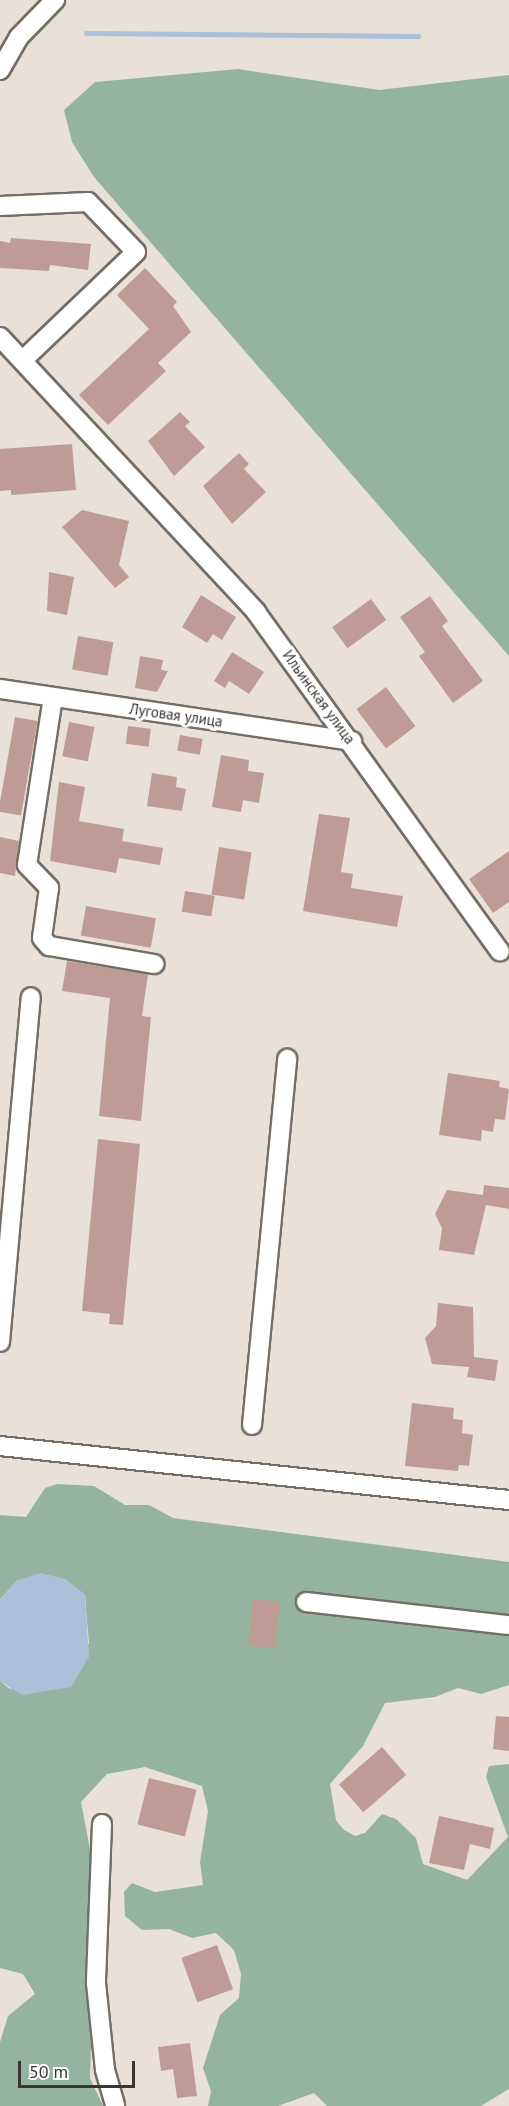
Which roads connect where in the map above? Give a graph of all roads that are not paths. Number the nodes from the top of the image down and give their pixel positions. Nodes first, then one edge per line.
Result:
1 (55, 0) edge
2 (0, 70) edge
3 (0, 206) edge
4 (0, 337) edge
5 (23, 360) junction
6 (0, 689) edge
7 (53, 697) junction
8 (352, 741) junction
9 (500, 951) dead end
10 (154, 964) dead end
11 (31, 997) dead end
12 (287, 1059) dead end
13 (0, 1342) edge
14 (252, 1425) dead end
15 (0, 1446) edge
16 (509, 1500) edge
17 (306, 1602) dead end
18 (509, 1625) edge
19 (102, 1824) dead end
20 (115, 2106) edge

1 - 2 street
3 - 5 street
4 - 5 street, Ильинская улица
5 - 8 street, Ильинская улица
6 - 7 street, Луговая улица
7 - 8 street, Луговая улица
7 - 10 street
8 - 9 street, Ильинская улица
11 - 13 street
12 - 14 street
15 - 16 street
17 - 18 street
19 - 20 street

